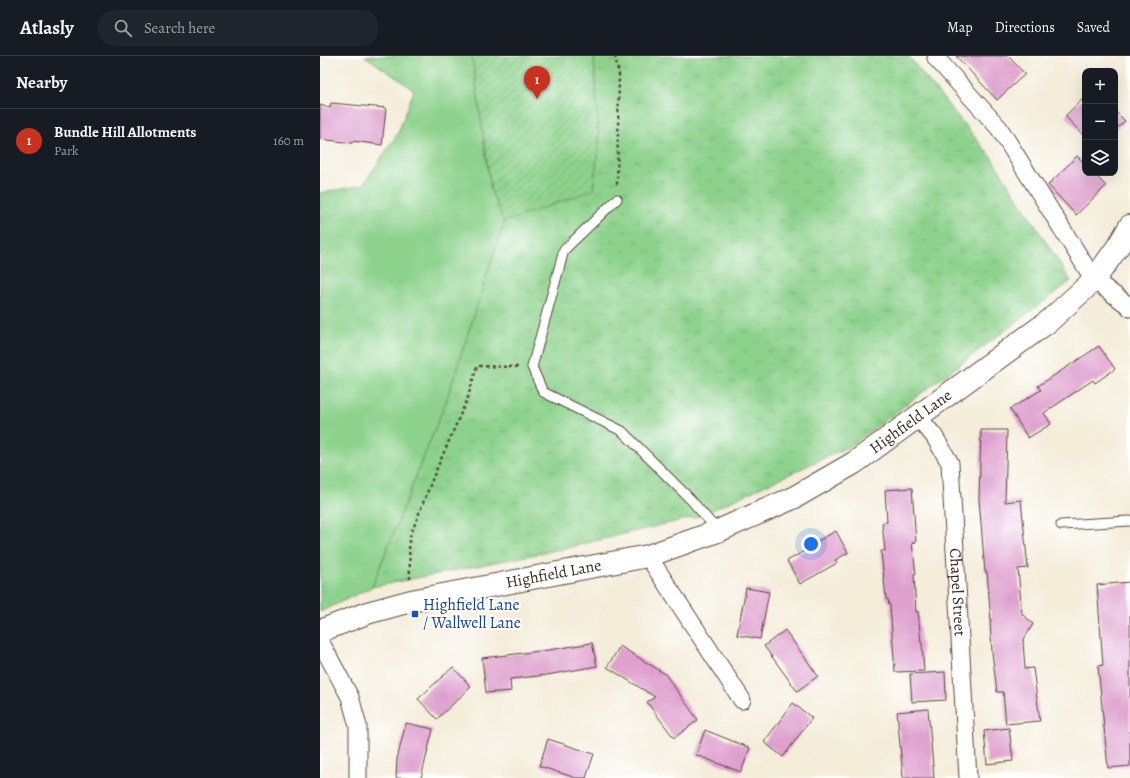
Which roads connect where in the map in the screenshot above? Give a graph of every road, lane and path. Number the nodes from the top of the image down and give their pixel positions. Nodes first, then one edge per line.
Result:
1 (614, 56) edge
2 (936, 58) dead end
3 (616, 200) joint
4 (1130, 226) edge
5 (1094, 280) junction
6 (1130, 308) edge
7 (532, 367) junction
8 (917, 416) junction
9 (1130, 521) edge
10 (1062, 525) dead end
11 (718, 531) junction
12 (648, 556) junction
13 (411, 601) junction
14 (320, 631) edge
15 (320, 641) edge
16 (742, 700) dead end
17 (358, 778) edge
18 (968, 778) edge

1 - 3 path
2 - 5 street
3 - 7 lane
4 - 5 street, Highfield Lane
5 - 6 street
5 - 8 street, Highfield Lane
7 - 11 lane
7 - 13 path
8 - 11 street, Highfield Lane
8 - 18 street, Chapel Street
9 - 10 lane
11 - 12 street, Highfield Lane
12 - 13 street, Highfield Lane
12 - 16 street
13 - 14 street, Highfield Lane
15 - 17 street

